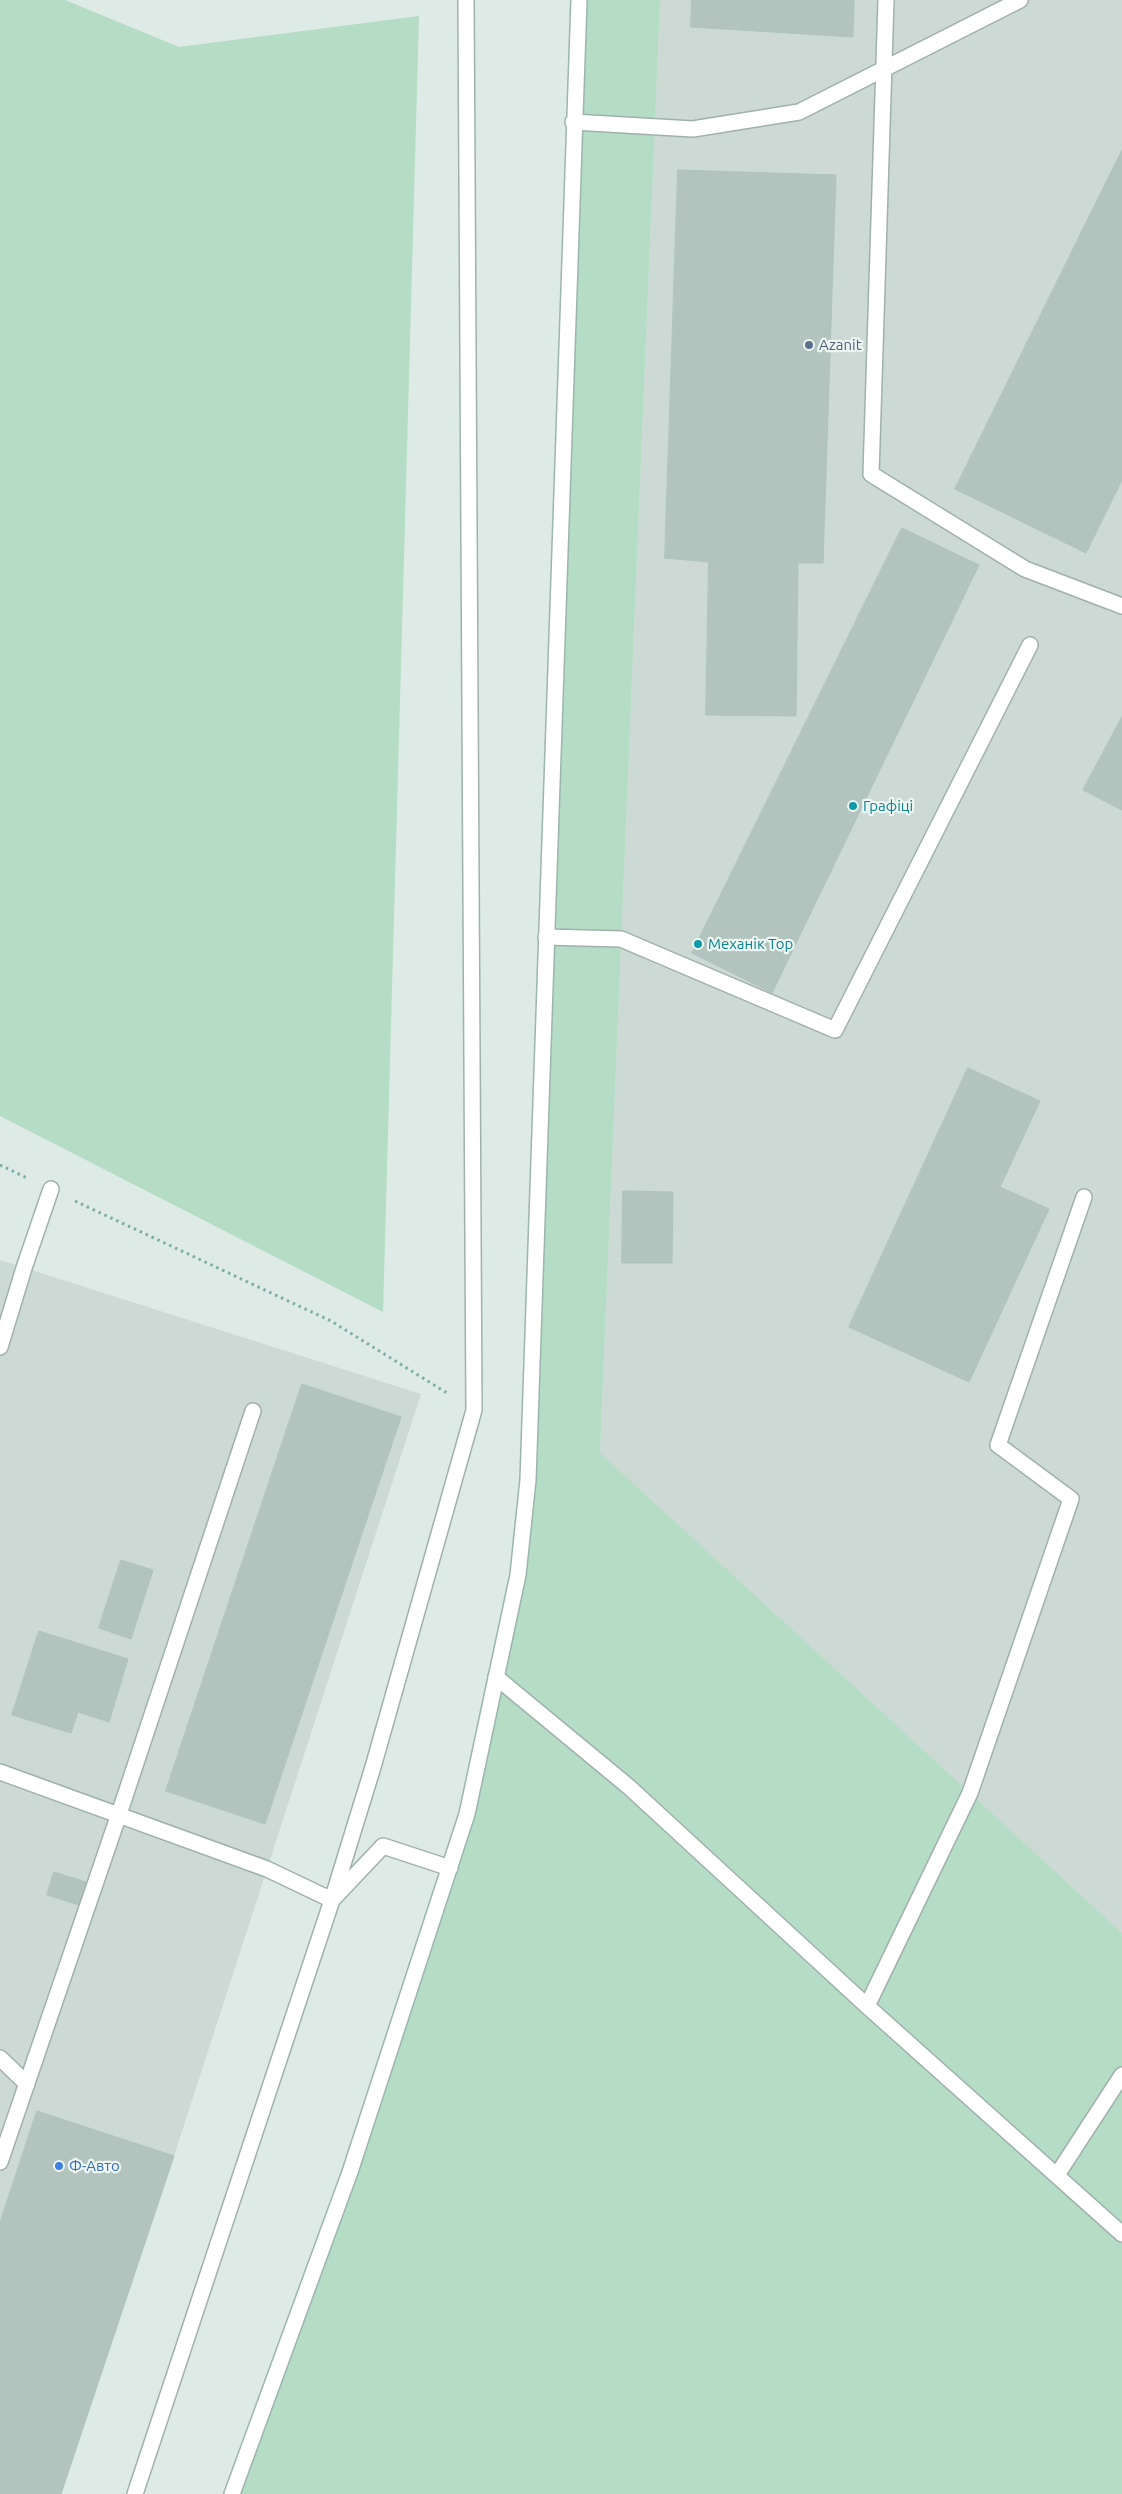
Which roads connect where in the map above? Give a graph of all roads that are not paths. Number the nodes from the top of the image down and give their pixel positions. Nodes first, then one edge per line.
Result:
1 (466, 0) edge
2 (579, 0) edge
3 (886, 0) edge
4 (1020, 0) edge
5 (883, 71) junction
6 (573, 122) junction
7 (1122, 606) edge
8 (1030, 645) dead end
9 (546, 937) junction
10 (51, 1189) road end
11 (1084, 1197) dead end
12 (4, 1320) edge
13 (0, 1347) edge
14 (253, 1411) dead end
15 (496, 1677) junction
16 (0, 1772) edge
17 (118, 1817) junction
18 (450, 1868) junction
19 (332, 1900) junction
20 (867, 2006) junction
21 (0, 2058) edge
22 (1122, 2075) edge
23 (27, 2084) junction
24 (0, 2162) edge
25 (1057, 2175) junction
26 (1122, 2234) edge
27 (135, 2494) edge
28 (232, 2494) edge

1 - 19 main road
2 - 6 main road
3 - 5 main road
4 - 5 main road
5 - 6 main road
5 - 7 main road
6 - 9 main road
8 - 9 main road
9 - 15 main road
10 - 12 main road
11 - 20 main road
12 - 13 main road
14 - 17 main road
15 - 18 main road
15 - 20 main road
16 - 17 main road
17 - 19 main road
17 - 23 main road
18 - 19 main road
18 - 28 main road
19 - 27 main road
20 - 25 main road
21 - 23 main road
22 - 25 main road
23 - 24 main road
25 - 26 main road

